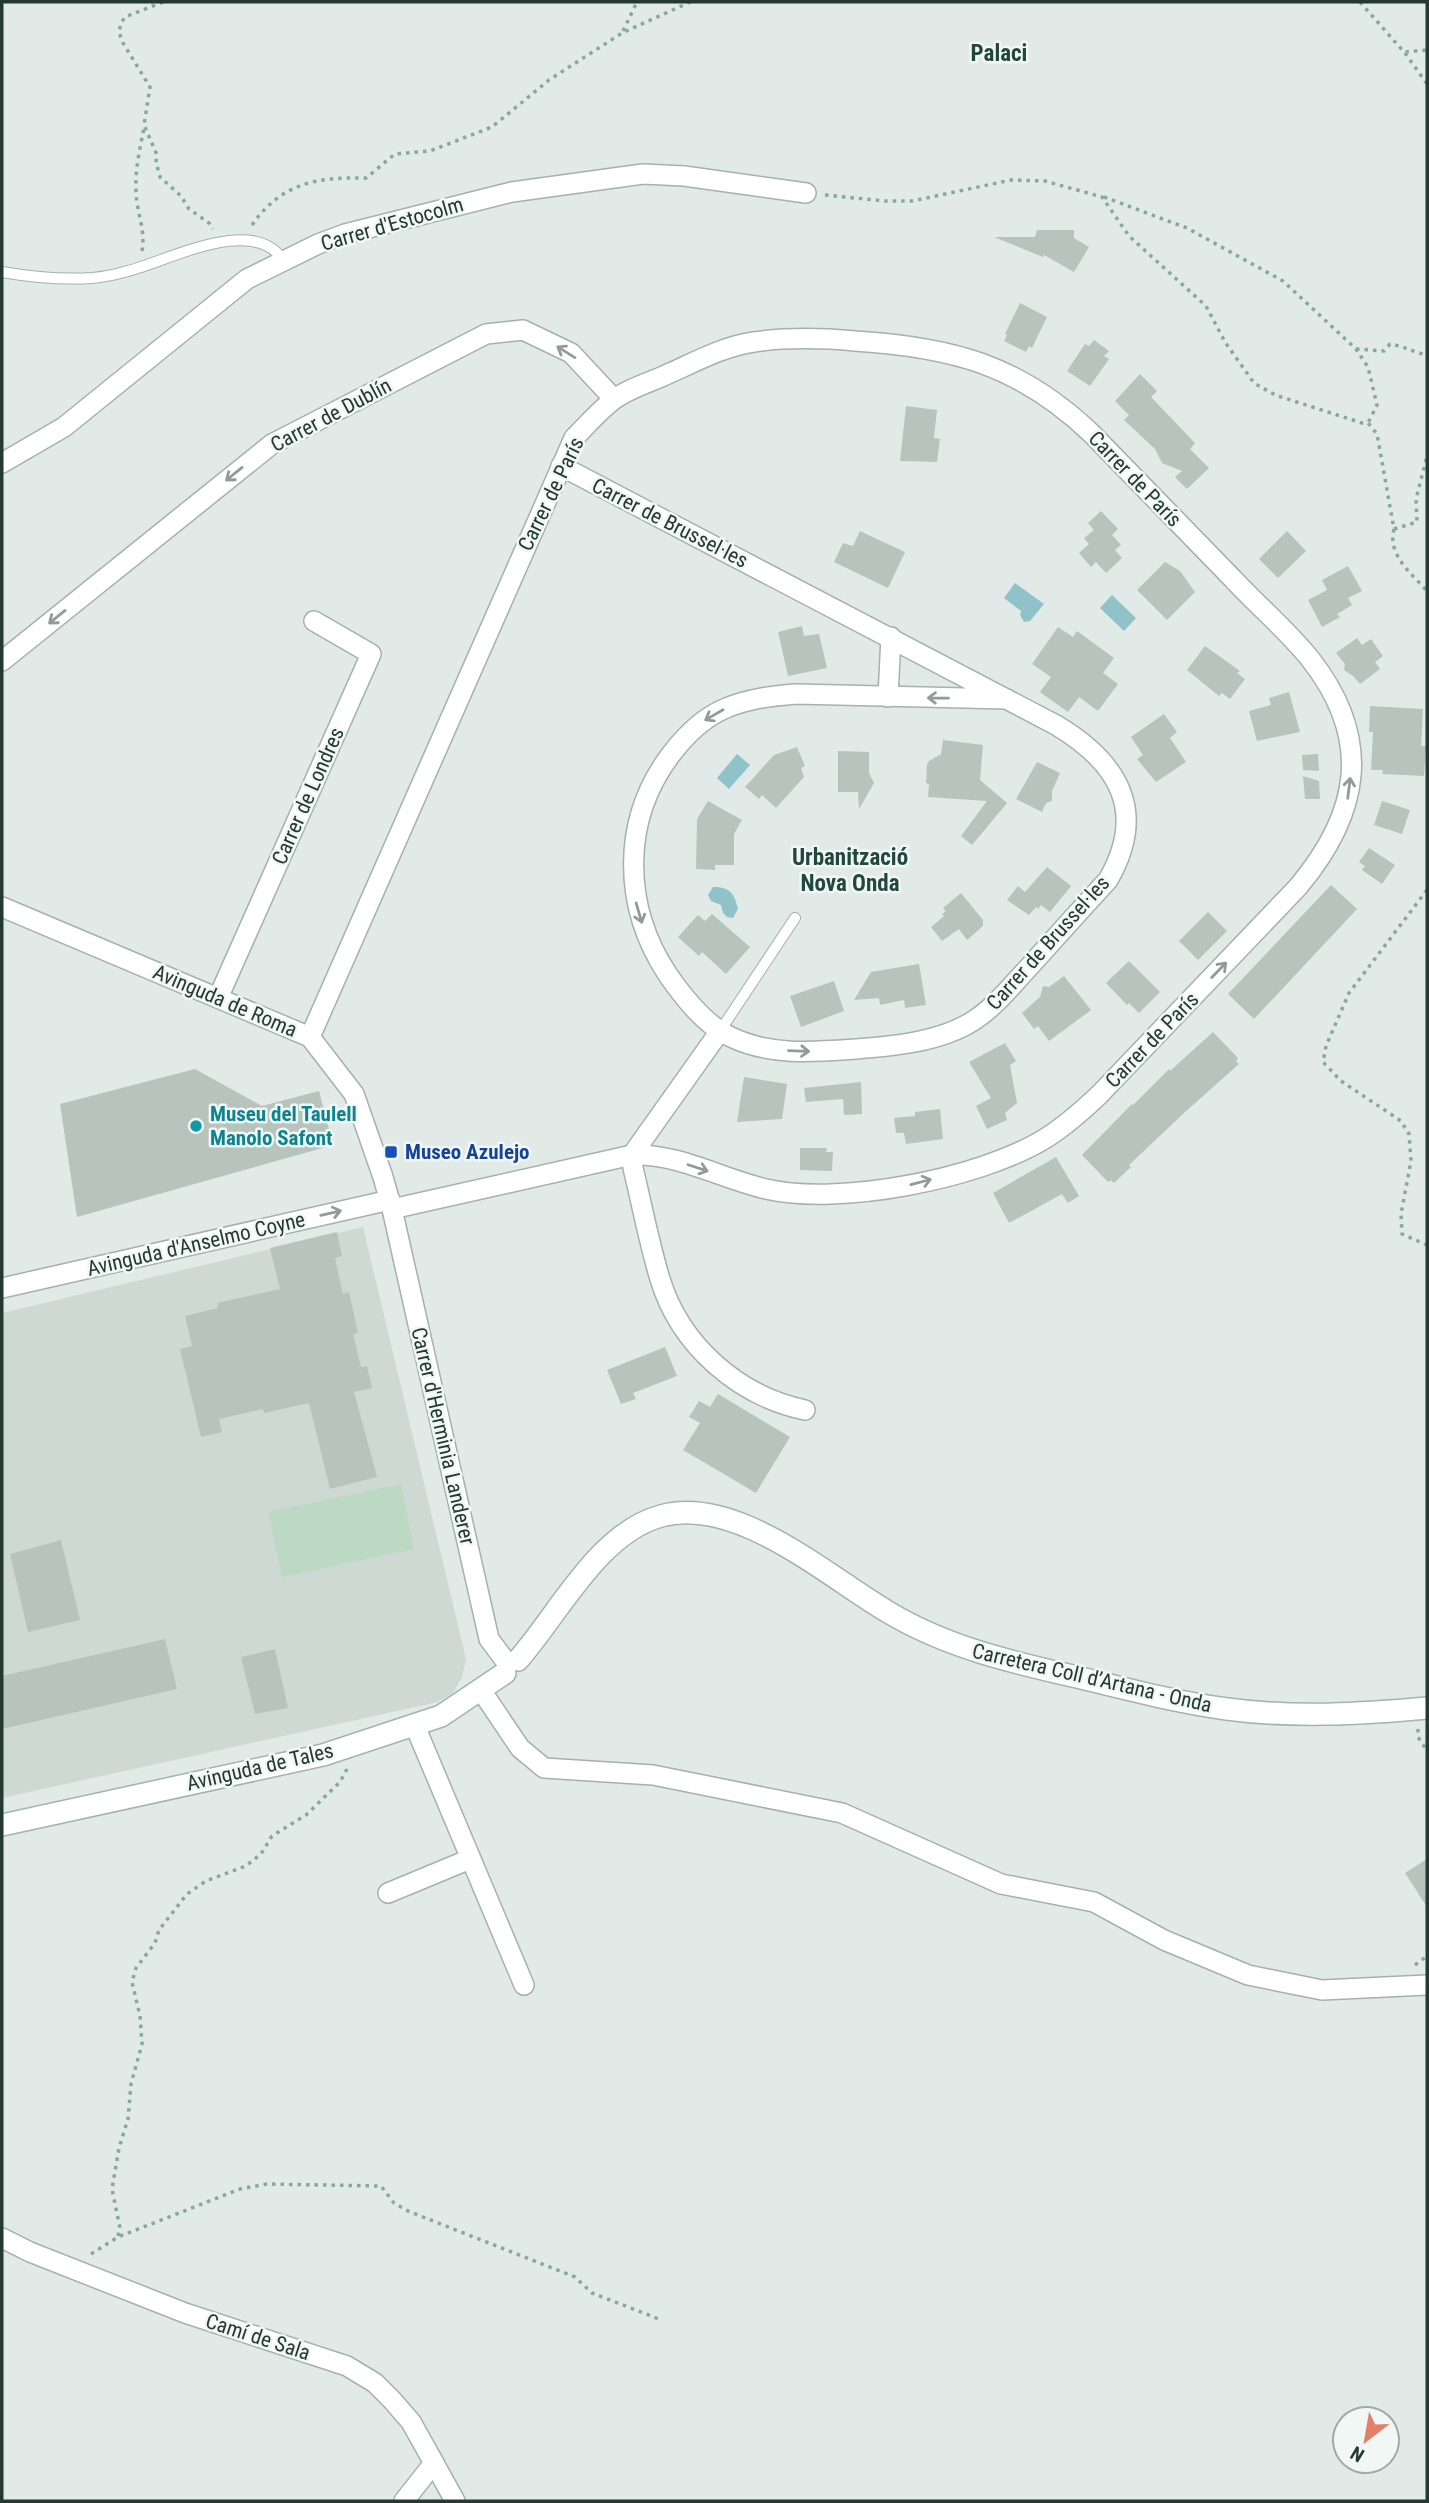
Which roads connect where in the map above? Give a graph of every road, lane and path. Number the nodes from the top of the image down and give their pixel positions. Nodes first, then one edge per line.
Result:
1 (163, 2) edge
2 (637, 2) edge
3 (690, 2) edge
4 (1360, 2) edge
5 (622, 33) junction
6 (1427, 50) edge
7 (1405, 53) junction
8 (1427, 84) edge
9 (144, 125) junction
10 (806, 192) joint
11 (1102, 197) junction
12 (245, 241) junction
13 (218, 244) junction
14 (283, 260) junction
15 (2, 272) edge
16 (126, 272) junction
17 (1356, 349) junction
18 (1427, 355) edge
19 (614, 399) junction
20 (1368, 423) junction
21 (1427, 456) edge
22 (2, 463) edge
23 (561, 466) junction
24 (1394, 529) junction
25 (1427, 591) edge
26 (314, 621) dead end
27 (891, 638) junction
28 (2, 661) edge
29 (888, 697) junction
30 (1006, 699) junction
31 (1427, 890) edge
32 (2, 907) edge
33 (795, 918) dead end
34 (218, 998) junction
35 (720, 1031) junction
36 (310, 1037) junction
37 (632, 1154) junction
38 (391, 1204) junction
39 (1427, 1245) edge
40 (2, 1288) edge
41 (805, 1410) dead end
42 (509, 1664) junction
43 (481, 1690) junction
44 (1427, 1708) edge
45 (415, 1726) junction
46 (361, 1743) junction
47 (2, 1825) edge
48 (470, 1859) junction
49 (388, 1893) dead end
50 (524, 1985) dead end
51 (1427, 1985) edge
52 (118, 2237) junction
53 (2, 2238) edge
54 (67, 2266) junction
55 (659, 2319) dead end
56 (434, 2463) junction
57 (404, 2501) edge
58 (455, 2501) edge

1 - 9 path
2 - 5 path
3 - 5 path
4 - 7 path
5 - 12 path
6 - 7 path
7 - 8 path
9 - 13 path
9 - 16 path
10 - 11 path
10 - 14 street, Carrer d'Estocolm
11 - 17 path
11 - 20 path
12 - 13 lane
12 - 14 lane
13 - 16 lane
14 - 22 street, Carrer d'Estocolm
15 - 16 lane
17 - 18 path
17 - 20 path
19 - 23 street, Carrer de París
19 -> 28 street, Carrer de Dublín
37 -> 19 street, Carrer de París
20 - 24 path
21 - 24 path
23 - 27 street, Carrer de Brussel·les
23 - 36 street, Carrer de París
24 - 25 path
26 - 34 street, Carrer de Londres
27 - 29 street
27 - 30 street, Carrer de Brussel·les
30 -> 29 street, Carrer de Brussel·les
29 -> 35 street, Carrer de Brussel·les
35 -> 30 street, Carrer de Brussel·les
31 - 39 path
32 - 34 street, Avinguda de Roma
33 - 35 lane
34 - 36 street, Avinguda de Roma
35 - 37 street
36 - 38 street, Avinguda de Roma
37 - 38 street, Avinguda d'Anselmo Coyne
37 - 41 street
40 -> 38 street, Avinguda d'Anselmo Coyne
38 - 42 street, Carrer d'Herminia Landerer
42 - 43 main road, Avinguda de Tales
42 - 44 main road, Carretera Coll d’Artana - Onda
43 - 45 main road, Avinguda de Tales
43 - 51 street
45 - 46 main road, Avinguda de Tales
45 - 48 street
46 - 47 main road, Avinguda de Tales
46 - 52 path
48 - 49 street
48 - 50 street
52 - 54 path
52 - 55 path
53 - 54 street, Camí de Sala
54 - 56 street, Camí de Sala
56 - 57 street
56 - 58 street, Camí de Sala

